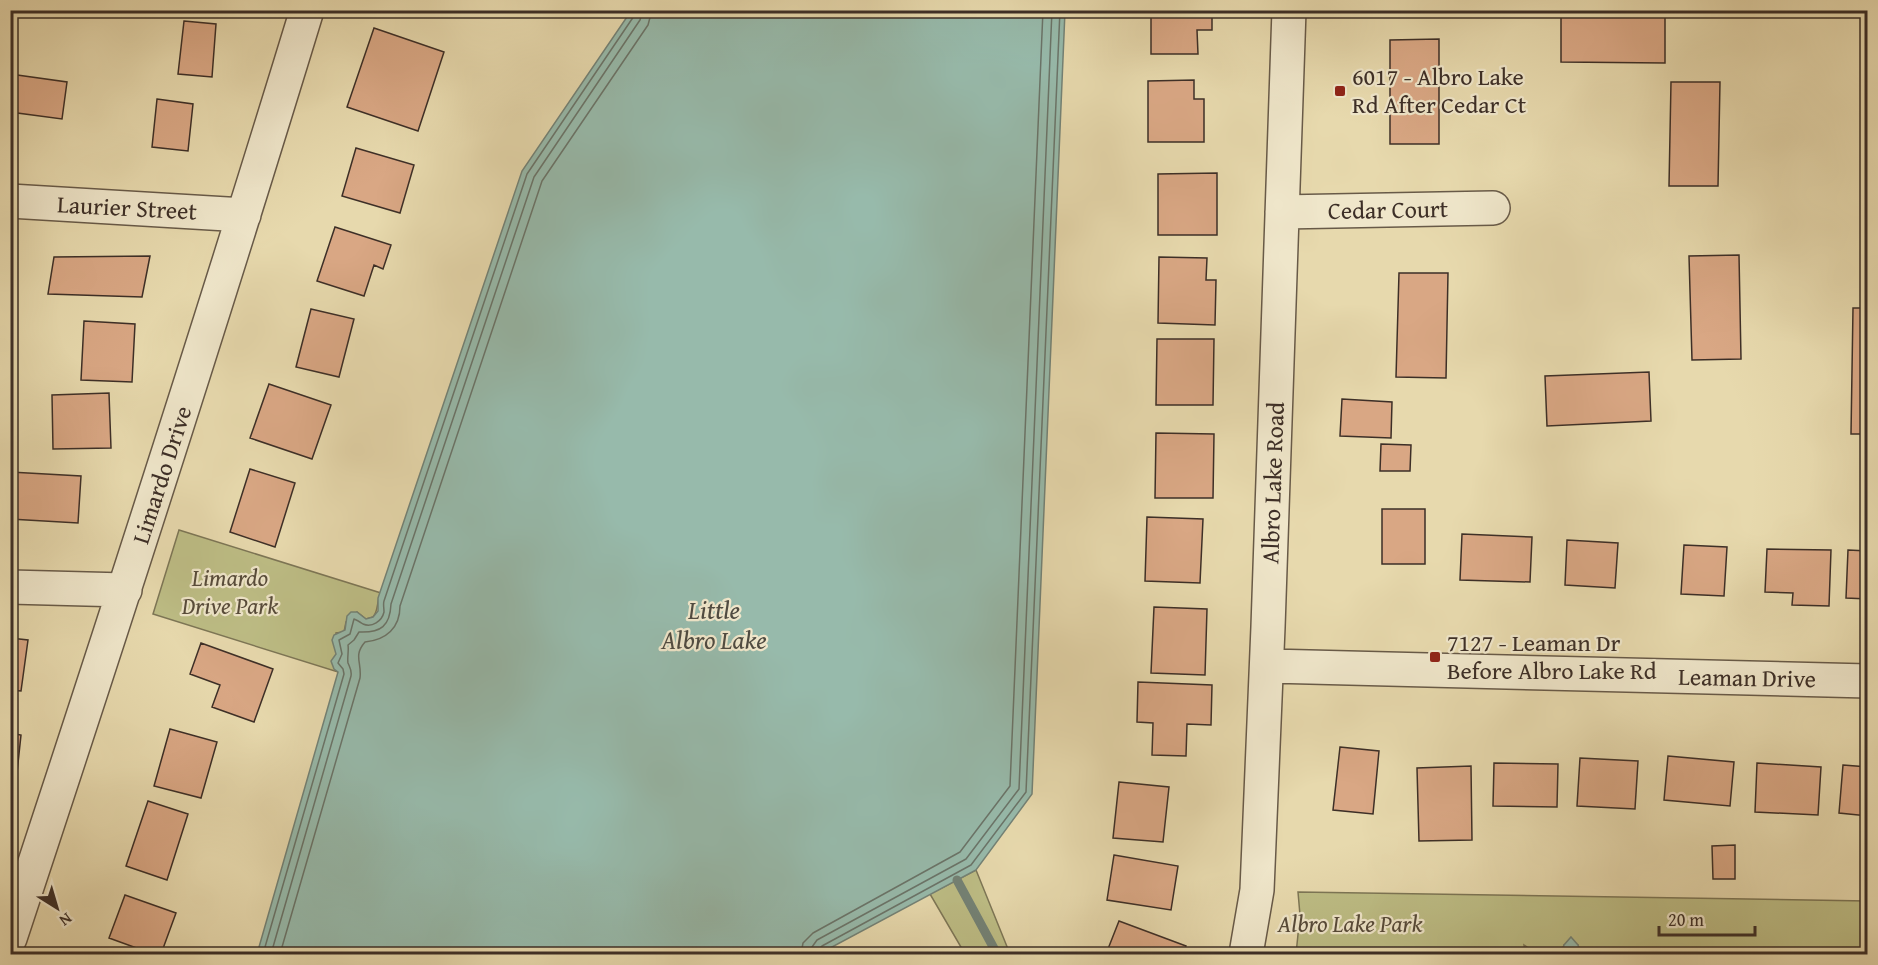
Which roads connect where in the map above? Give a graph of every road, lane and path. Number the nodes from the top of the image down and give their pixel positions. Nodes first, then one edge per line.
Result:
1 (307, 10) edge
2 (1289, 10) edge
3 (10, 201) edge
4 (1493, 208) dead end
5 (1282, 212) junction
6 (244, 214) junction
7 (10, 587) edge
8 (125, 590) junction
9 (1267, 666) junction
10 (1868, 681) edge
11 (10, 938) edge
12 (1246, 954) edge

1 - 6 street, Limardo Drive
2 - 5 street, Albro Lake Road
3 - 6 street, Laurier Street
4 - 5 street, Cedar Court
5 - 9 street, Albro Lake Road
6 - 8 street, Limardo Drive
7 - 8 street
8 - 11 street, Limardo Drive
9 - 10 street, Leaman Drive
9 - 12 street, Albro Lake Road

